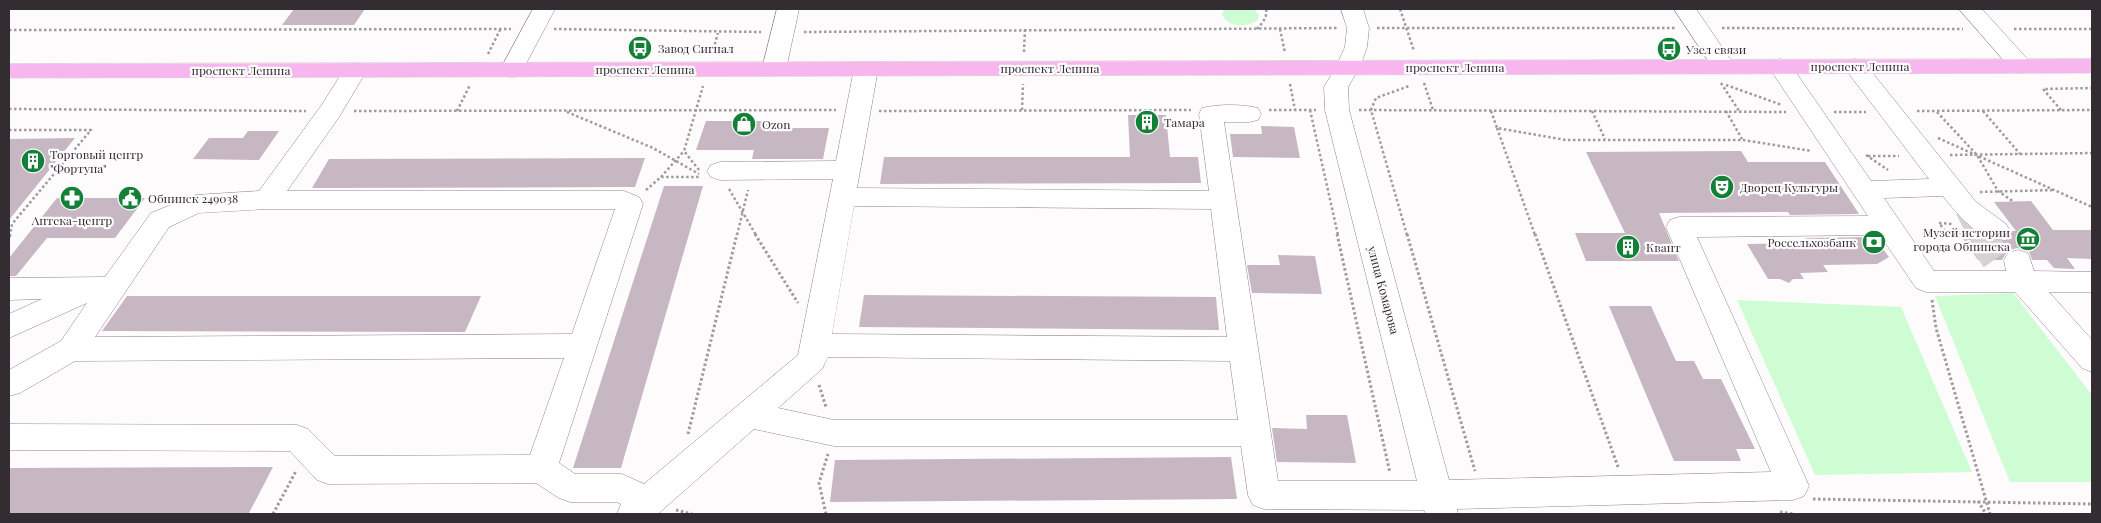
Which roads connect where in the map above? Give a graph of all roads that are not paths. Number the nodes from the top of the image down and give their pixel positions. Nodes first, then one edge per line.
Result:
1 (544, 9) edge
2 (788, 9) edge
3 (1352, 9) edge
4 (1686, 9) edge
5 (1970, 9) edge
6 (1723, 66) junction
7 (1780, 66) junction
8 (1855, 66) junction
9 (2021, 66) junction
10 (1348, 67) junction
11 (774, 69) junction
12 (866, 69) junction
13 (355, 70) junction
14 (512, 70) junction
15 (9, 71) edge
16 (2092, 84) edge
17 (1257, 112) road end
18 (848, 170) junction
19 (713, 174) road end
20 (1951, 188) junction
21 (1864, 190) junction
22 (842, 198) junction
23 (268, 200) junction
24 (1223, 200) junction
25 (1888, 225) junction
26 (1997, 231) tunnel mouth
27 (2020, 270) junction
28 (2092, 282) edge
29 (103, 288) junction
30 (9, 289) edge
31 (9, 327) edge
32 (816, 339) junction
33 (582, 346) junction
34 (71, 349) junction
35 (1244, 350) junction
36 (2092, 360) edge
37 (9, 384) edge
38 (748, 415) junction
39 (1256, 433) junction
40 (9, 437) edge
41 (541, 469) junction
42 (1440, 504) edge
43 (640, 508) edge

1 - 14 street
2 - 11 street
3 - 10 street, улица Комарова
4 - 6 street
5 - 9 street
6 - 7 main road, проспект Ленина
6 - 10 main road, проспект Ленина
7 - 8 main road, проспект Ленина
7 - 21 street
8 - 9 main road, проспект Ленина
8 - 20 street
9 - 16 main road, проспект Ленина
10 - 12 main road, проспект Ленина
10 - 42 street, улица Комарова
11 - 12 main road, проспект Ленина
11 - 14 main road, проспект Ленина
12 - 18 street
13 - 14 main road, проспект Ленина
13 - 15 main road, проспект Ленина
13 - 23 street
17 - 24 street
18 - 19 street
18 - 22 street
20 - 21 street
20 - 26 street
21 - 25 street
22 - 24 street
22 - 32 street
23 - 29 street
23 - 33 street
24 - 35 street
25 - 27 street
25 - 42 street
27 - 28 street
27 - 36 street
29 - 30 street
29 - 31 street
29 - 34 street
32 - 35 street
32 - 38 street
33 - 34 street
33 - 41 street
34 - 37 street
35 - 39 street
38 - 39 street
38 - 43 street
39 - 42 street
40 - 41 street
41 - 43 street

